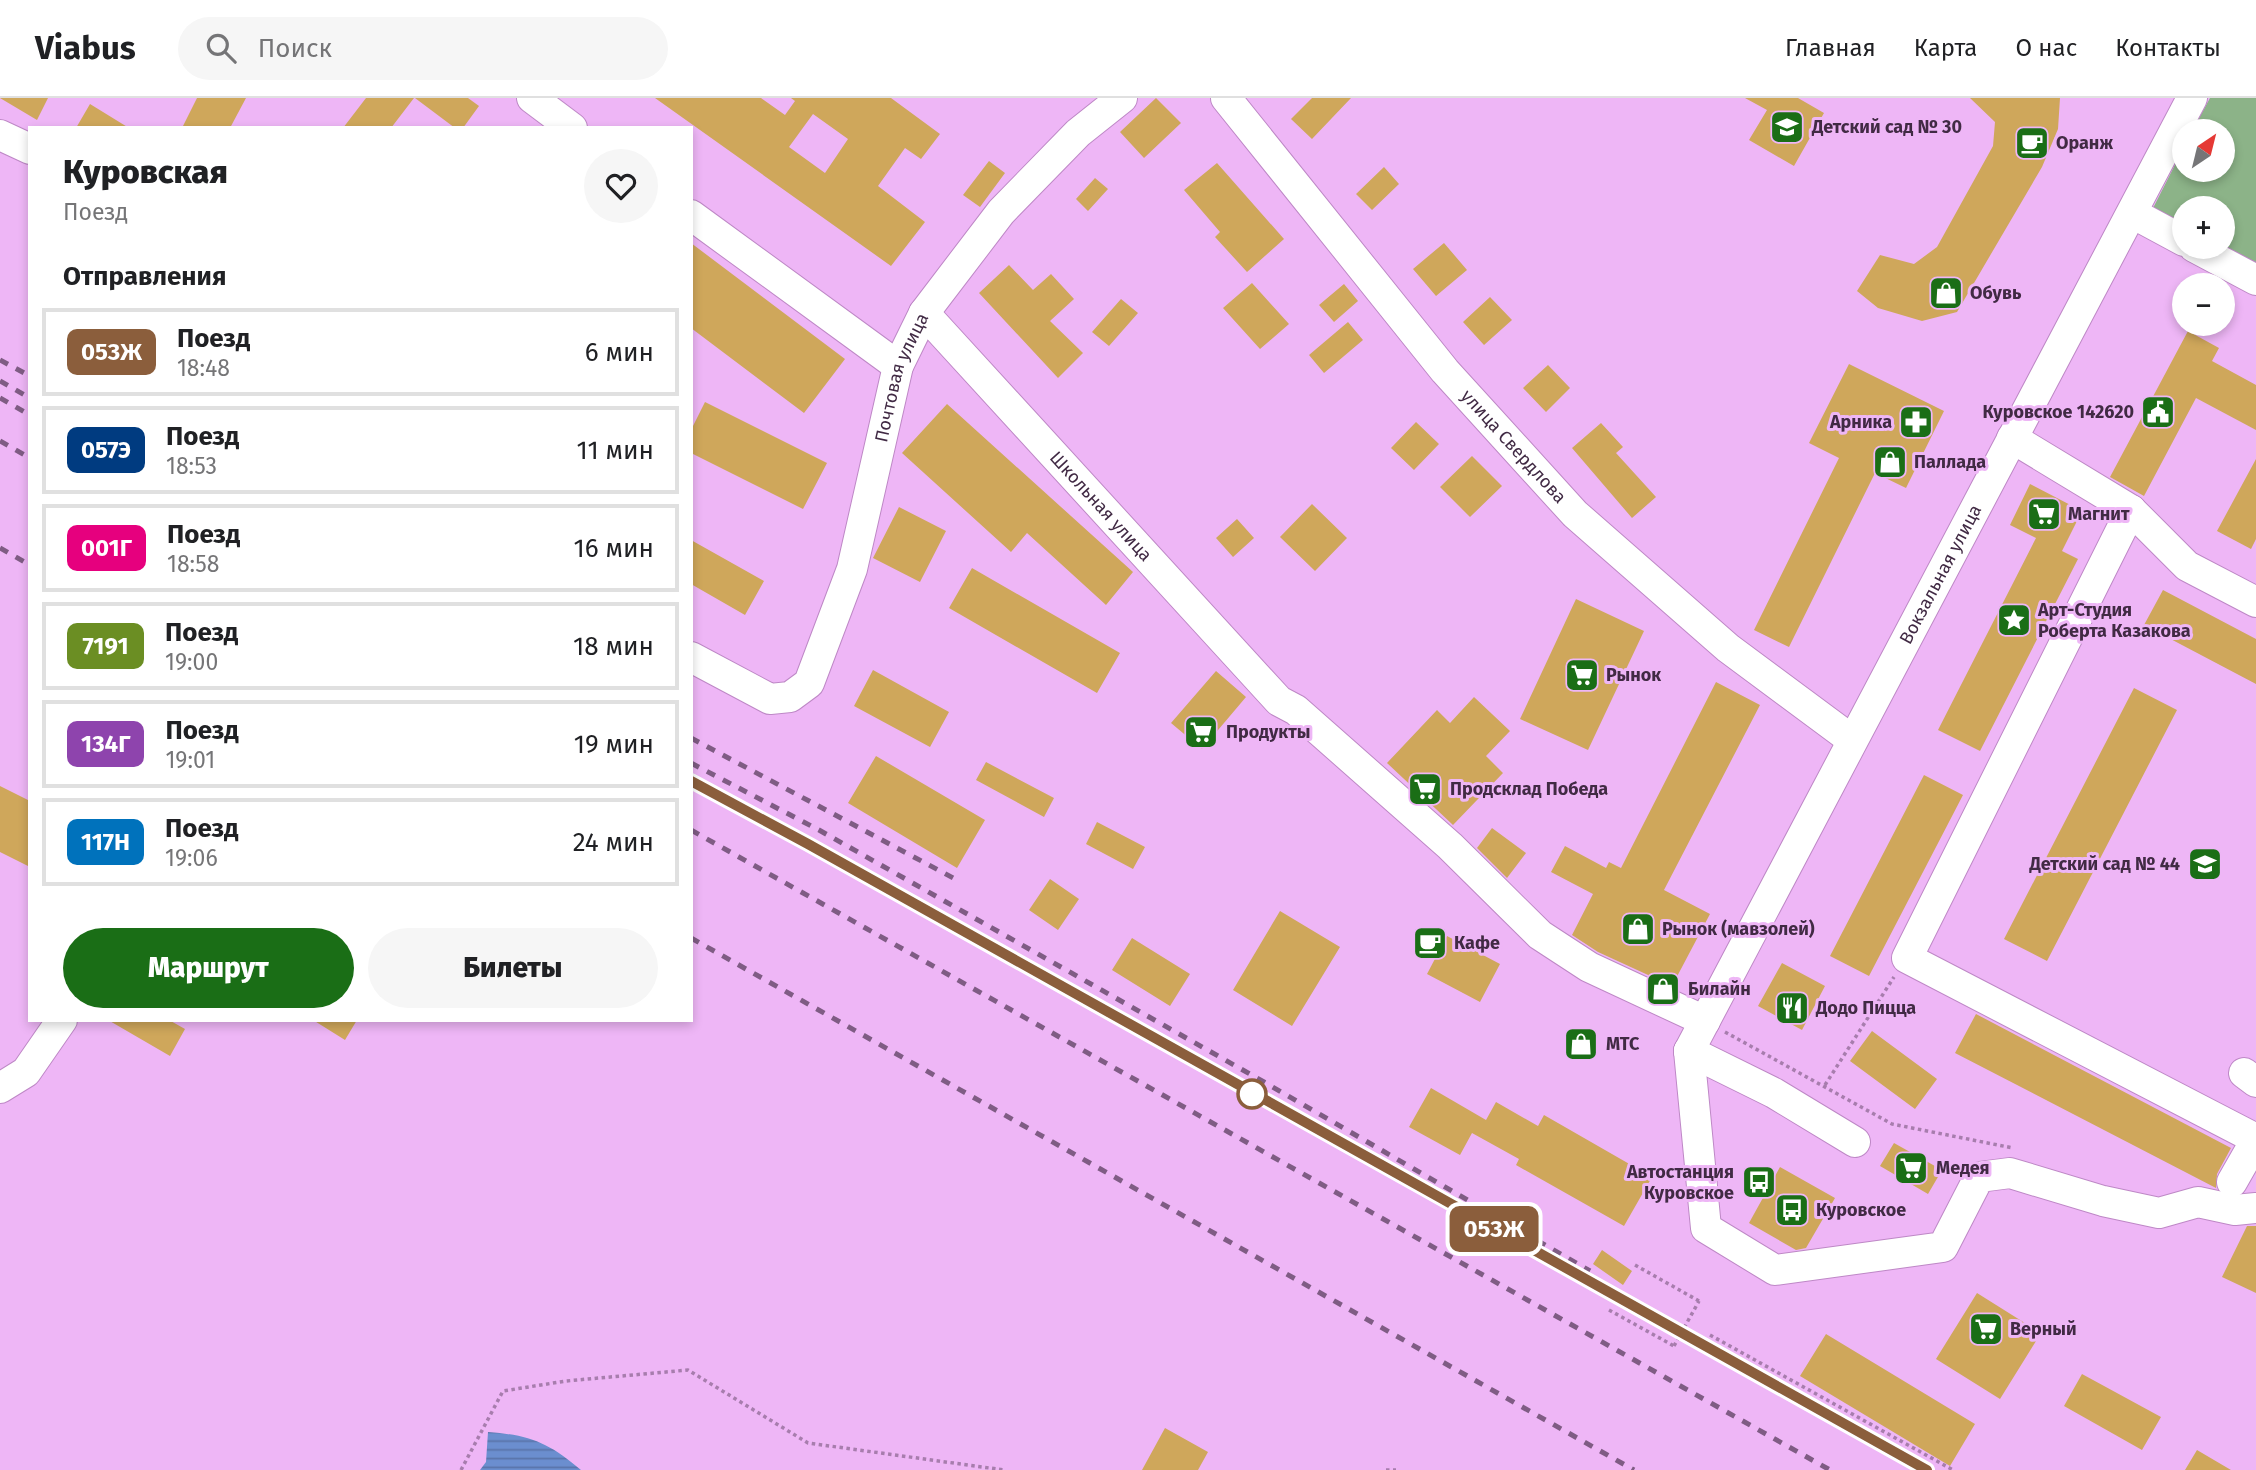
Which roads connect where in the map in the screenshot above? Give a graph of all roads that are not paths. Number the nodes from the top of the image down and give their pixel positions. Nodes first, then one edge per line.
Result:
1 (532, 98) edge
2 (1122, 98) edge
3 (1226, 98) edge
4 (2186, 100) edge
5 (569, 126) edge
6 (0, 135) edge
7 (28, 148) edge
8 (2132, 213) junction
9 (693, 216) edge
10 (2172, 235) edge
11 (2217, 259) edge
12 (2256, 280) edge
13 (924, 313) junction
14 (898, 366) junction
15 (2012, 438) junction
16 (2131, 510) junction
17 (2256, 602) edge
18 (693, 658) edge
19 (1852, 740) junction
20 (1705, 1021) junction
21 (61, 1022) edge
22 (1689, 1051) junction
23 (0, 1088) edge
24 (2256, 1139) edge
25 (1855, 1142) dead end
26 (2232, 1182) dead end
27 (2256, 1208) edge

1 - 5 street
2 - 13 street, Почтовая улица
3 - 19 street, улица Свердлова
4 - 8 street, Вокзальная улица
6 - 7 street
8 - 10 street
8 - 15 street, Вокзальная улица
9 - 14 street
11 - 12 street
13 - 14 street, Почтовая улица
13 - 20 street, Школьная улица
14 - 18 street, Почтовая улица
15 - 16 street
15 - 19 street, Вокзальная улица
16 - 17 street
16 - 24 street
19 - 20 street, Вокзальная улица
20 - 22 street, Вокзальная улица
21 - 23 street
22 - 25 street
22 - 27 street
24 - 26 street

